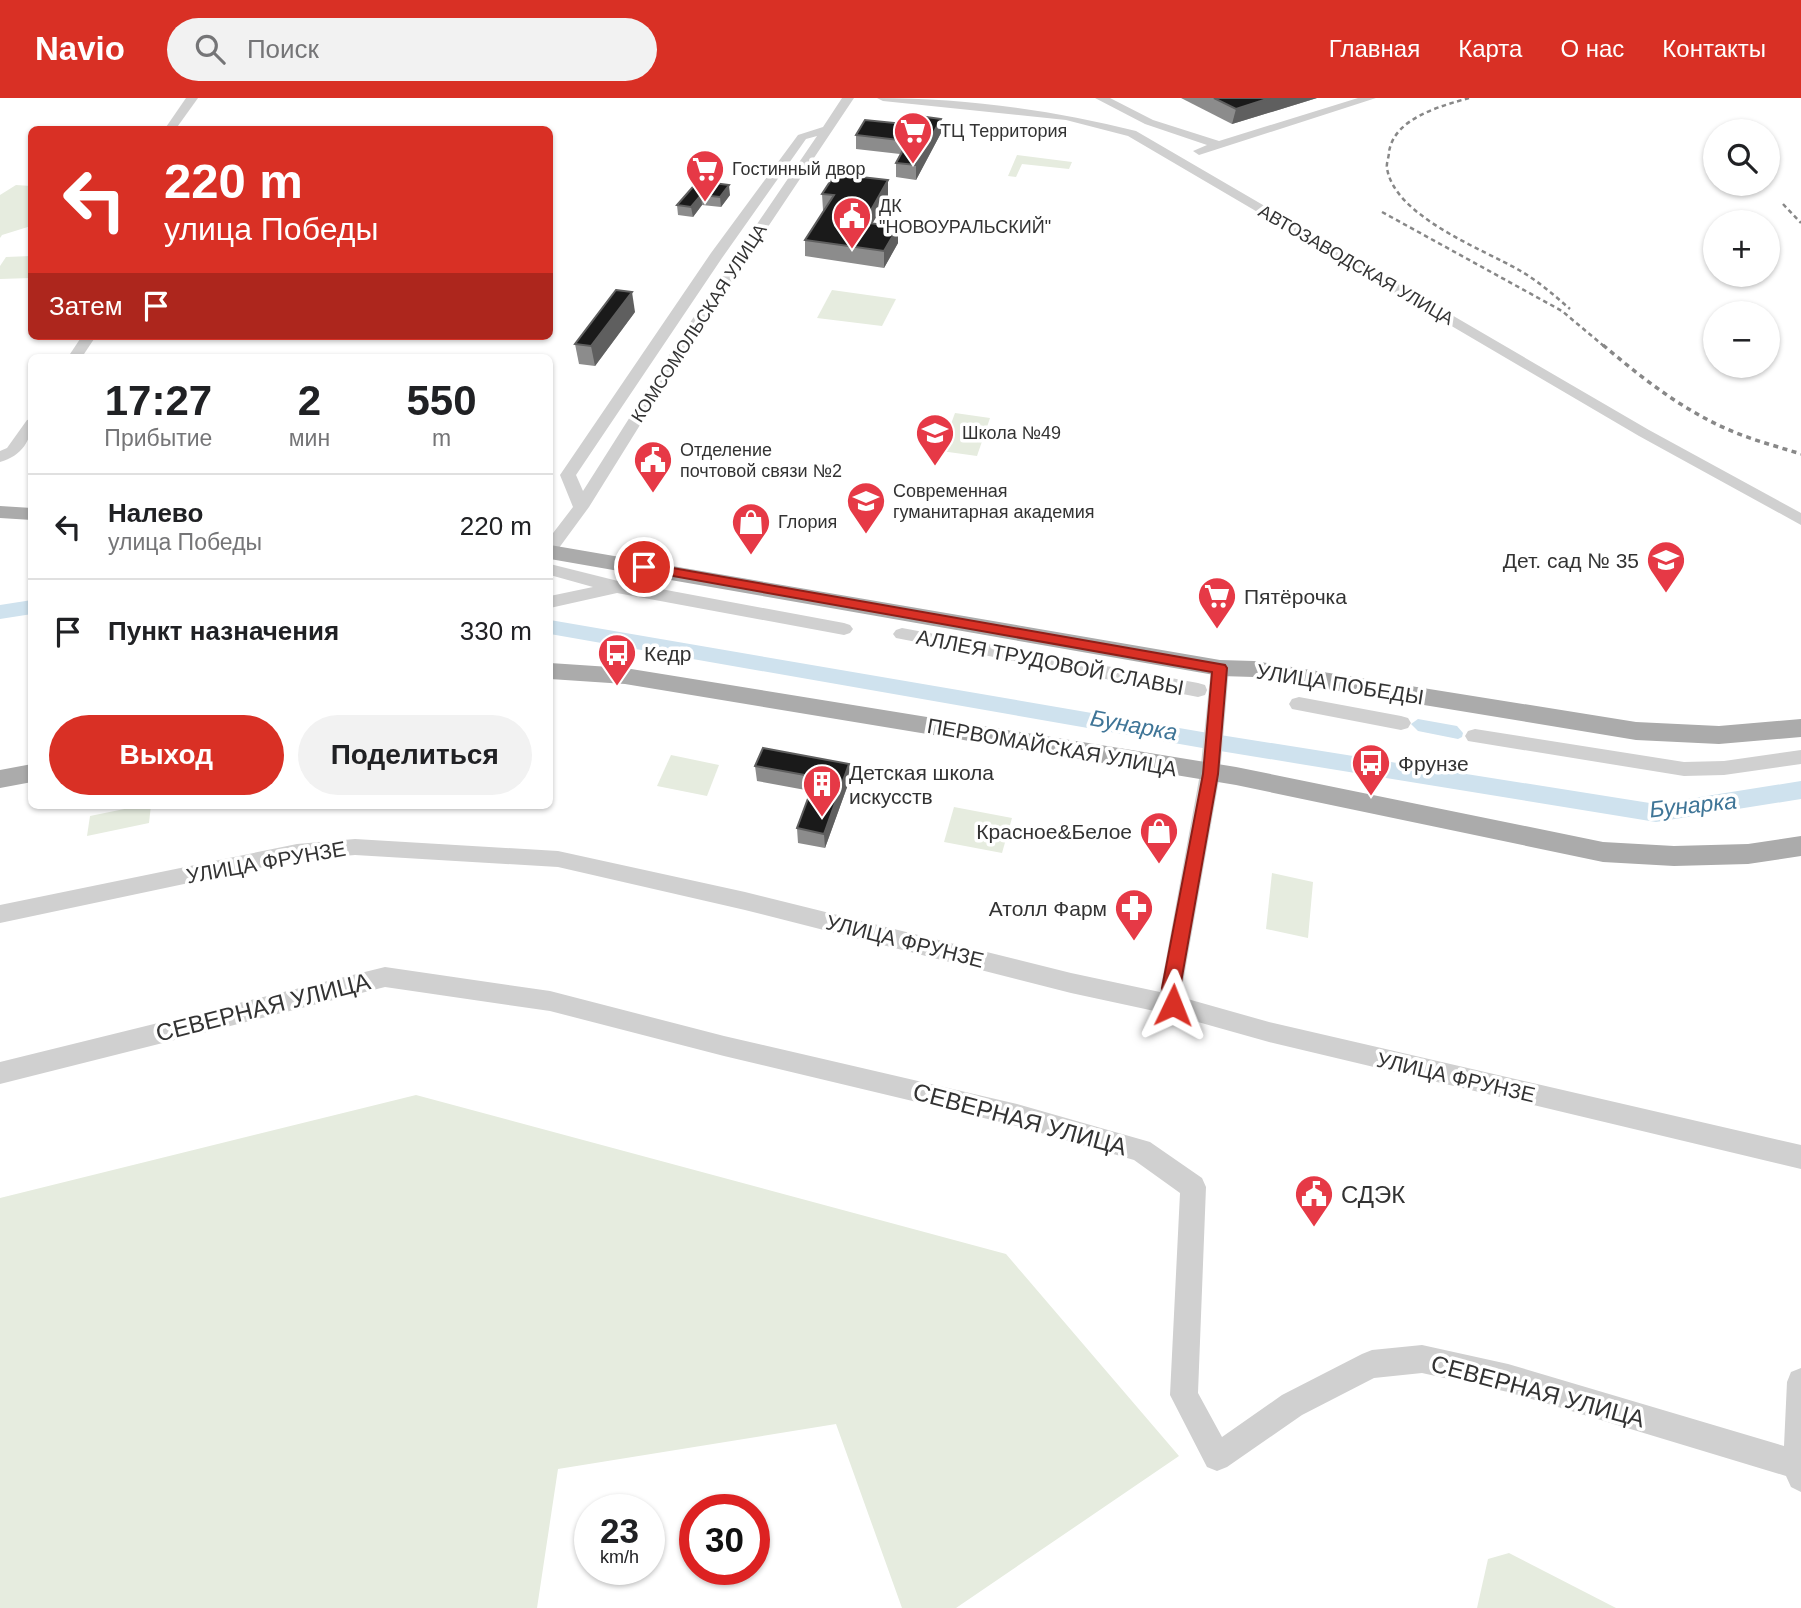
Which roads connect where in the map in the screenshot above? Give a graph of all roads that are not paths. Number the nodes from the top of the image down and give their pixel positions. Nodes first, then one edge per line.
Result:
1 (192, 98) edge
2 (848, 98) edge
3 (883, 98) edge
4 (958, 98) edge
5 (1101, 98) edge
6 (1370, 98) edge
7 (1110, 117) dead end
8 (1149, 122) junction
9 (172, 126) edge
10 (827, 129) junction
11 (1132, 133) junction
12 (1199, 145) junction
13 (1177, 159) junction
14 (804, 187) dead end
15 (28, 429) edge
16 (0, 457) edge
17 (582, 507) junction
18 (0, 512) edge
19 (28, 514) edge
20 (1801, 520) edge
21 (553, 546) edge
22 (553, 550) edge
23 (553, 571) edge
24 (618, 587) junction
25 (553, 601) edge
26 (844, 629) dead end
27 (902, 634) dead end
28 (1220, 668) junction
29 (553, 671) edge
30 (1198, 690) dead end
31 (1299, 704) dead end
32 (1401, 723) dead end
33 (1801, 728) edge
34 (1475, 736) dead end
35 (1801, 757) edge
36 (28, 774) edge
37 (1210, 774) junction
38 (0, 779) edge
39 (1801, 846) edge
40 (0, 914) edge
41 (1173, 1005) junction
42 (0, 1073) edge
43 (1801, 1157) edge
44 (1801, 1382) edge
45 (1800, 1471) edge

1 - 9 street
2 - 10 street, КОМСОМОЛЬСКАЯ УЛИЦА
3 - 11 street, АВТОЗАВОДСКАЯ УЛИЦА
4 - 7 street
5 - 8 street
6 - 12 street
8 - 11 street
8 - 12 street
10 - 14 street
10 - 17 street, КОМСОМОЛЬСКАЯ УЛИЦА
10 - 17 street
11 - 13 street, АВТОЗАВОДСКАЯ УЛИЦА
12 - 13 street
13 - 20 street, АВТОЗАВОДСКАЯ УЛИЦА
15 - 16 street
17 - 21 street, КОМСОМОЛЬСКАЯ УЛИЦА
18 - 19 main road
22 - 28 main road, УЛИЦА ПОБЕДЫ
23 - 24 street
24 - 25 street
24 - 26 street
27 - 30 street, АЛЛЕЯ ТРУДОВОЙ СЛАВЫ
28 - 33 main road, УЛИЦА ПОБЕДЫ
28 - 37 street
29 - 37 main road, ПЕРВОМАЙСКАЯ УЛИЦА
31 - 32 street
34 - 35 street
36 - 38 main road
37 - 39 main road, ПЕРВОМАЙСКАЯ УЛИЦА
37 - 41 street
40 - 41 street, УЛИЦА ФРУНЗЕ
41 - 43 street, УЛИЦА ФРУНЗЕ
42 - 45 street, СЕВЕРНАЯ УЛИЦА
44 - 45 street

